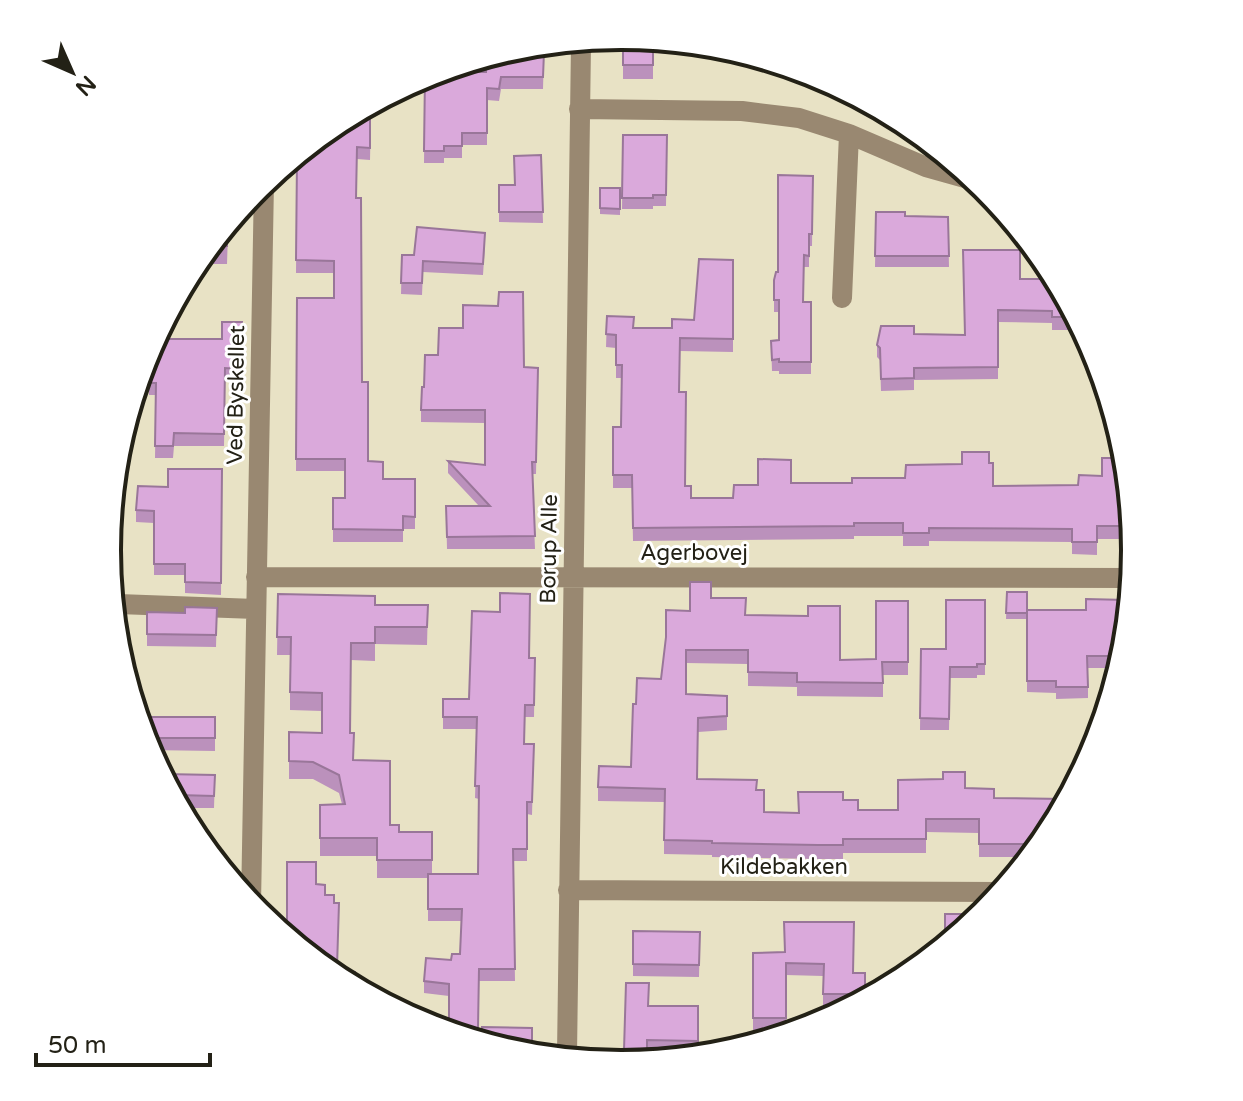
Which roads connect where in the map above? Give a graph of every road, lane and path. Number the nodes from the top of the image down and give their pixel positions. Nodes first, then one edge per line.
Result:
1 (581, 52) edge
2 (579, 109) junction
3 (849, 134) junction
4 (928, 159) edge
5 (264, 201) edge
6 (842, 298) dead end
7 (573, 576) junction
8 (256, 577) junction
9 (1121, 578) edge
10 (124, 604) edge
11 (256, 609) junction
12 (251, 887) edge
13 (568, 890) junction
14 (987, 892) edge
15 (567, 1048) edge

1 - 2 street, Borup Alle
2 - 3 street
2 - 7 street, Borup Alle
3 - 4 street
3 - 6 street
5 - 8 street, Ved Byskellet
7 - 8 street, Agerbovej
7 - 9 street, Agerbovej
7 - 13 street, Borup Alle
8 - 11 street, Ved Byskellet
10 - 11 street
11 - 12 street, Ved Byskellet
13 - 14 street, Kildebakken
13 - 15 street, Borup Alle

